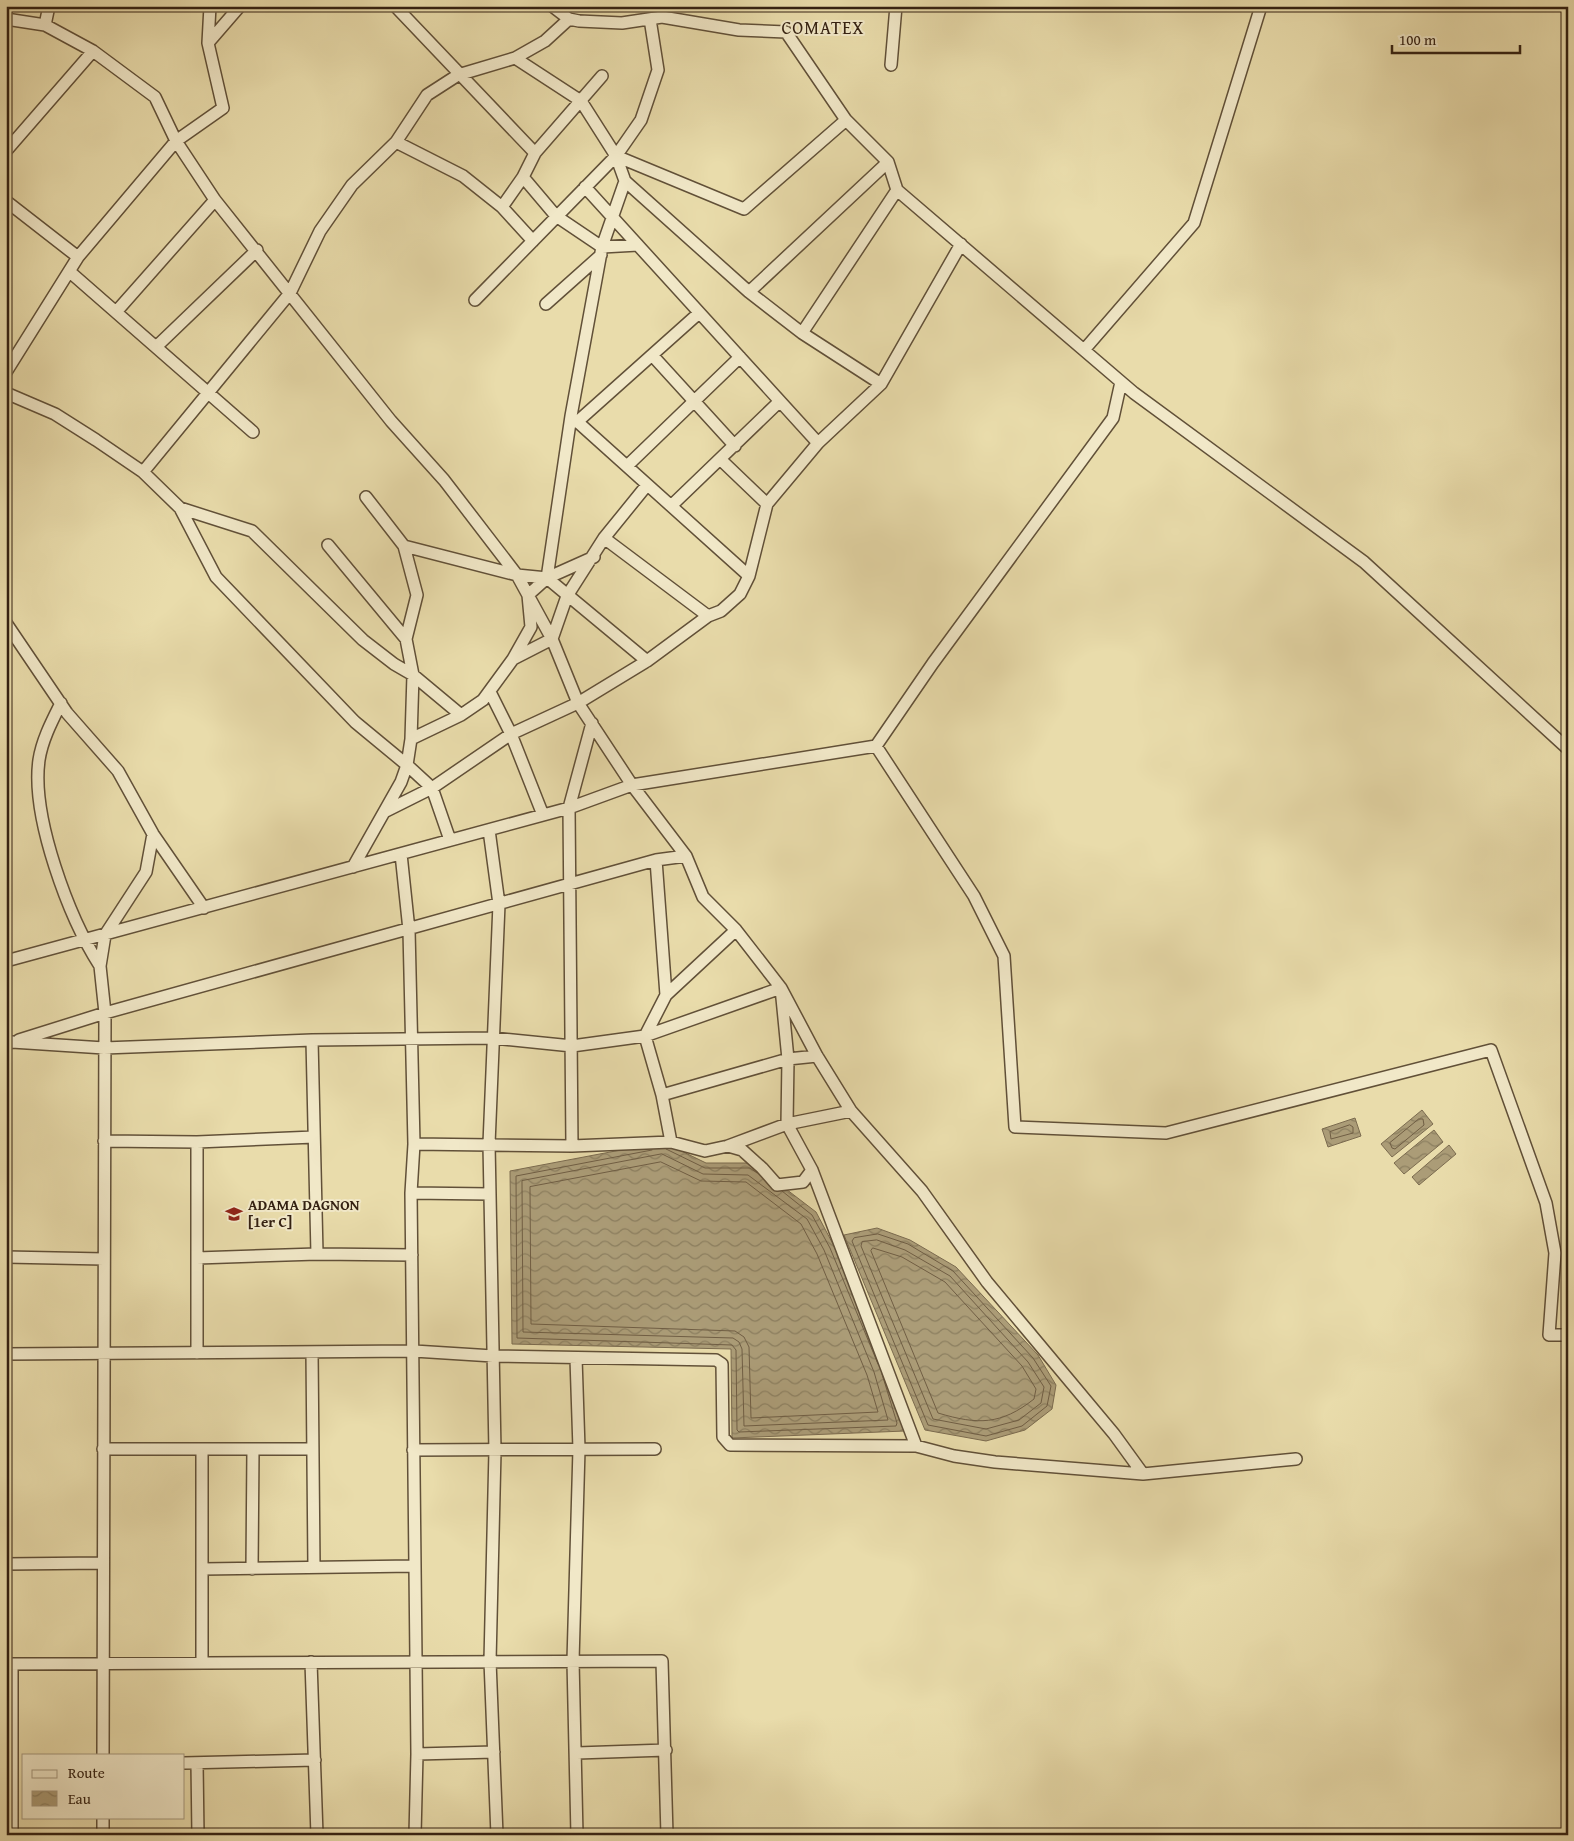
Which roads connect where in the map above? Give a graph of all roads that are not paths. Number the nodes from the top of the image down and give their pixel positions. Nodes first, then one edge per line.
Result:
1 (49, 6) edge
2 (210, 6) edge
3 (240, 6) edge
4 (395, 6) edge
5 (552, 6) edge
6 (896, 6) edge
7 (1262, 6) edge
8 (6, 19) edge
9 (568, 19) junction
10 (650, 19) junction
11 (45, 26) junction
12 (208, 43) junction
13 (93, 51) junction
14 (515, 58) junction
15 (891, 65) dead end
16 (458, 75) junction
17 (602, 76) dead end
18 (581, 101) junction
19 (846, 120) junction
20 (176, 141) junction
21 (396, 142) junction
22 (6, 151) edge
23 (535, 153) junction
24 (616, 156) junction
25 (888, 162) junction
26 (523, 177) junction
27 (625, 181) junction
28 (585, 186) junction
29 (898, 190) junction
30 (215, 200) junction
31 (6, 202) edge
32 (502, 207) junction
33 (556, 216) junction
34 (611, 216) junction
35 (533, 241) junction
36 (961, 244) junction
37 (638, 245) junction
38 (257, 250) junction
39 (602, 251) junction
40 (78, 257) junction
41 (70, 272) junction
42 (290, 292) junction
43 (750, 292) junction
44 (475, 300) dead end
45 (546, 304) dead end
46 (116, 312) junction
47 (699, 313) junction
48 (802, 333) junction
49 (156, 347) junction
50 (1084, 350) junction
51 (652, 355) junction
52 (740, 358) junction
53 (6, 372) edge
54 (1121, 382) junction
55 (881, 384) junction
56 (6, 393) edge
57 (210, 393) junction
58 (694, 401) junction
59 (780, 401) junction
60 (574, 419) junction
61 (253, 432) dead end
62 (818, 443) junction
63 (735, 446) junction
64 (720, 460) junction
65 (627, 466) junction
66 (143, 472) junction
67 (647, 485) junction
68 (366, 497) dead end
69 (768, 504) junction
70 (671, 506) junction
71 (180, 508) junction
72 (604, 538) junction
73 (328, 545) dead end
74 (404, 546) junction
75 (594, 557) junction
76 (517, 575) junction
77 (749, 576) junction
78 (547, 578) junction
79 (528, 595) junction
80 (567, 596) junction
81 (708, 616) junction
82 (6, 622) edge
83 (406, 639) junction
84 (552, 639) junction
85 (513, 659) junction
86 (647, 661) junction
87 (413, 675) junction
88 (490, 692) junction
89 (61, 703) junction
90 (578, 703) junction
91 (461, 715) junction
92 (592, 723) junction
93 (511, 734) junction
94 (411, 739) junction
95 (876, 746) junction
96 (1568, 749) edge
97 (407, 765) junction
98 (632, 785) junction
99 (432, 788) junction
100 (569, 808) junction
101 (386, 811) junction
102 (543, 815) junction
103 (489, 830) junction
104 (153, 834) junction
105 (450, 840) junction
106 (401, 854) junction
107 (686, 856) junction
108 (656, 860) junction
109 (353, 867) junction
110 (571, 884) junction
111 (499, 904) junction
112 (204, 908) junction
113 (409, 930) junction
114 (736, 930) junction
115 (105, 935) junction
116 (83, 939) junction
117 (6, 961) edge
118 (100, 966) junction
119 (781, 988) junction
120 (666, 995) junction
121 (105, 1014) junction
122 (645, 1036) junction
123 (411, 1038) junction
124 (493, 1038) junction
125 (312, 1040) junction
126 (9, 1043) edge
127 (572, 1046) junction
128 (104, 1048) junction
129 (816, 1056) junction
130 (788, 1059) junction
131 (662, 1095) junction
132 (851, 1111) junction
133 (787, 1124) junction
134 (314, 1138) junction
135 (104, 1142) junction
136 (197, 1142) junction
137 (671, 1142) junction
138 (414, 1144) junction
139 (490, 1144) junction
140 (572, 1146) junction
141 (728, 1146) junction
142 (812, 1170) junction
143 (412, 1193) junction
144 (490, 1194) junction
145 (317, 1254) junction
146 (412, 1255) junction
147 (6, 1257) edge
148 (197, 1258) junction
149 (104, 1259) junction
150 (1568, 1335) edge
151 (414, 1351) junction
152 (197, 1352) junction
153 (312, 1352) junction
154 (103, 1353) junction
155 (6, 1354) edge
156 (493, 1356) junction
157 (576, 1358) junction
158 (916, 1446) junction
159 (103, 1449) junction
160 (202, 1449) junction
161 (252, 1449) junction
162 (313, 1449) junction
163 (579, 1449) junction
164 (656, 1449) dead end
165 (413, 1450) junction
166 (495, 1451) junction
167 (1296, 1458) dead end
168 (1143, 1474) junction
169 (103, 1563) junction
170 (6, 1564) edge
171 (414, 1566) junction
172 (314, 1567) junction
173 (202, 1569) junction
174 (252, 1569) junction
175 (574, 1661) junction
176 (312, 1662) junction
177 (416, 1662) junction
178 (490, 1662) junction
179 (103, 1663) junction
180 (202, 1663) junction
181 (9, 1664) edge
182 (666, 1750) junction
183 (494, 1752) junction
184 (577, 1753) junction
185 (103, 1754) edge
186 (417, 1754) junction
187 (9, 1757) edge
188 (315, 1760) junction
189 (185, 1763) edge
190 (197, 1763) junction
191 (103, 1818) edge
192 (12, 1835) edge
193 (103, 1835) edge
194 (198, 1835) edge
195 (317, 1835) edge
196 (415, 1835) edge
197 (497, 1835) edge
198 (577, 1835) edge
199 (667, 1835) edge

1 - 11 street
2 - 12 street
3 - 12 street
4 - 16 street
5 - 9 street
6 - 15 street
7 - 50 street
8 - 11 street
9 - 10 street
9 - 14 street
10 - 19 street
10 - 24 street
11 - 13 street
12 - 20 street
13 - 20 street
13 - 22 street
14 - 16 street
14 - 18 street
16 - 21 street
16 - 23 street
17 - 18 street
18 - 23 street
18 - 24 street
19 - 24 street
19 - 25 street
20 - 30 street
20 - 40 street
21 - 32 street
21 - 42 street
23 - 26 street
24 - 27 street
24 - 28 street
25 - 29 street
25 - 43 street
26 - 32 street
26 - 33 street
27 - 34 street
27 - 43 street
28 - 33 street
28 - 34 street
29 - 36 street
29 - 48 street
30 - 38 street
30 - 46 street
31 - 40 street
32 - 35 street
33 - 35 street
33 - 39 street
34 - 37 street
34 - 39 street
35 - 44 street
36 - 50 street
36 - 55 street
37 - 39 street
37 - 47 street
38 - 42 street
38 - 49 street
39 - 45 street
39 - 60 street
40 - 41 street
41 - 46 street
41 - 53 street
42 - 57 street
42 - 76 street
43 - 48 street
46 - 49 street
47 - 51 street
47 - 52 street
48 - 55 street
49 - 57 street
50 - 54 street
51 - 58 street
51 - 60 street
52 - 58 street
52 - 59 street
54 - 95 street
54 - 96 street
55 - 62 street
56 - 66 street
57 - 61 street
57 - 66 street
58 - 63 street
58 - 65 street
59 - 62 street
59 - 63 street
60 - 65 street
60 - 78 street
62 - 69 street
63 - 64 street
64 - 69 street
64 - 70 street
65 - 67 street
66 - 71 street
67 - 70 street
67 - 72 street
68 - 74 street
69 - 77 street
70 - 77 street
71 - 87 street
71 - 97 street
72 - 75 street
72 - 81 street
73 - 83 street
74 - 76 street
74 - 83 street
75 - 78 street
75 - 80 street
76 - 78 street
76 - 79 street
77 - 81 street
78 - 79 street
78 - 80 street
79 - 84 street
79 - 85 street
80 - 84 street
80 - 86 street
81 - 86 street
82 - 89 street
83 - 87 street
84 - 85 street
84 - 90 street
85 - 88 street
86 - 90 street
87 - 91 street
87 - 94 street
88 - 91 street
88 - 93 street
89 - 104 street
89 - 116 street
90 - 92 street
90 - 93 street
91 - 94 street
92 - 98 street
92 - 100 street
93 - 99 street
93 - 102 street
94 - 97 street
95 - 98 street
95 - 150 street
97 - 99 street
97 - 101 street
98 - 100 street
98 - 107 street
99 - 101 street
99 - 105 street
100 - 102 street
100 - 110 street
101 - 109 street
102 - 103 street
103 - 105 street
103 - 111 street
104 - 112 street
104 - 115 street
105 - 106 street
106 - 109 street
106 - 113 street
107 - 108 street
107 - 114 street
108 - 110 street
108 - 120 street
109 - 112 street
110 - 111 street
110 - 127 street
111 - 113 street
111 - 124 street
112 - 115 street
113 - 121 street
113 - 123 street
114 - 119 street
114 - 120 street
115 - 116 street
115 - 118 street
116 - 117 street
116 - 118 street
118 - 121 street
119 - 122 street
119 - 129 street
119 - 130 street
120 - 122 street
121 - 126 street
121 - 128 street
122 - 127 street
122 - 131 street
123 - 124 street
123 - 125 street
123 - 138 street
124 - 127 street
124 - 139 street
125 - 128 street
125 - 134 street
126 - 128 street
127 - 140 street
128 - 135 street
129 - 130 street
129 - 132 street
130 - 131 street
130 - 133 street
131 - 137 street
132 - 133 street
132 - 168 street
133 - 141 street
133 - 142 street
134 - 136 street
134 - 145 street
135 - 136 street
135 - 149 street
136 - 148 street
137 - 140 street
137 - 141 street
138 - 139 street
138 - 143 street
139 - 140 street
139 - 144 street
141 - 142 street
142 - 158 street
143 - 144 street
143 - 146 street
144 - 156 street
145 - 146 street
145 - 148 street
146 - 151 street
147 - 149 street
148 - 152 street
149 - 154 street
151 - 153 street
151 - 156 street
151 - 165 street
152 - 153 street
152 - 154 street
153 - 162 street
154 - 155 street
154 - 159 street
156 - 157 street
156 - 166 street
157 - 158 street
157 - 163 street
158 - 168 street
159 - 160 street
159 - 169 street
160 - 161 street
160 - 173 street
161 - 162 street
161 - 174 street
162 - 172 street
163 - 164 street
163 - 166 street
163 - 175 street
165 - 166 street
165 - 171 street
166 - 178 street
167 - 168 street
169 - 170 street
169 - 179 street
171 - 172 street
171 - 177 street
172 - 174 street
173 - 174 street
173 - 180 street
175 - 178 street
175 - 182 street
175 - 184 street
176 - 177 street
176 - 180 street
176 - 188 street
177 - 178 street
177 - 186 street
178 - 183 street
179 - 180 street
179 - 181 street
179 - 185 street
181 - 187 street
182 - 184 street
182 - 199 street
183 - 186 street
183 - 197 street
184 - 198 street
186 - 196 street
187 - 192 street
188 - 190 street
188 - 195 street
189 - 190 street
190 - 194 street
191 - 193 street

